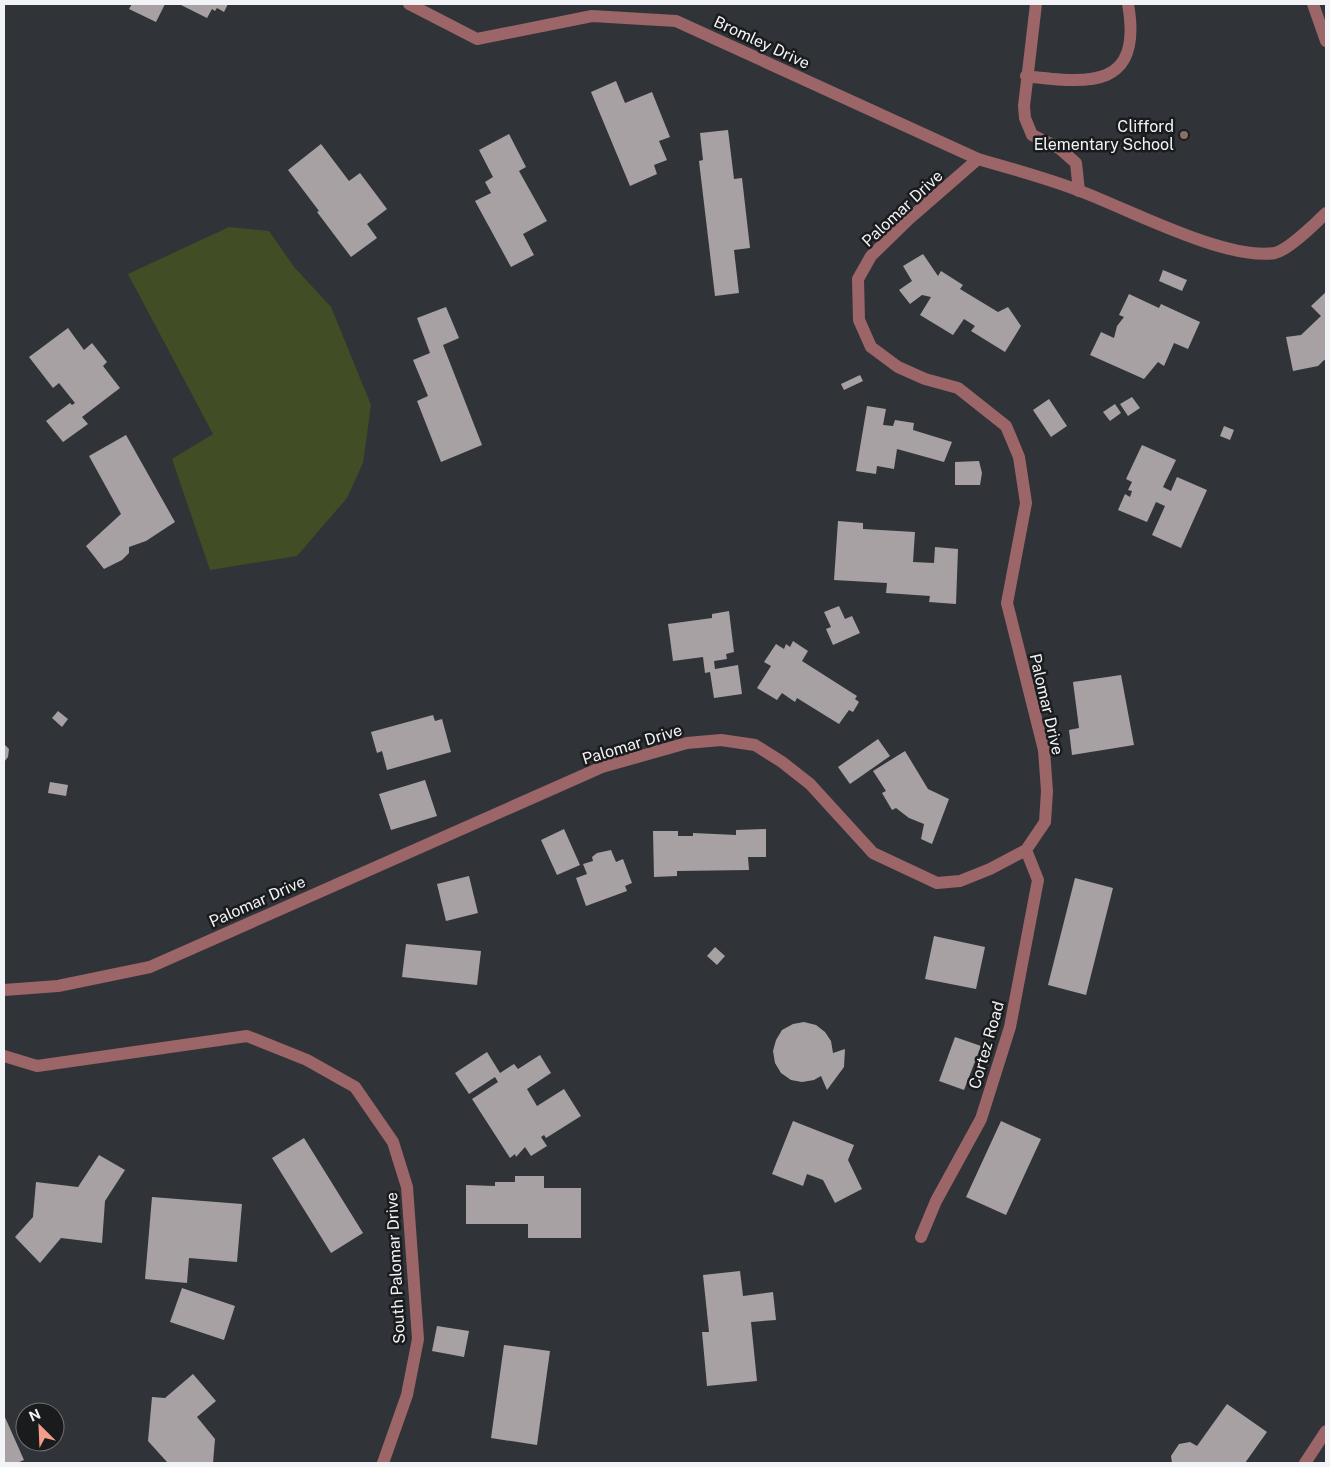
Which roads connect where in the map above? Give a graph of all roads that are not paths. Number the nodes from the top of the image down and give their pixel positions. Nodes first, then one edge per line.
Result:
1 (408, 4) edge
2 (1036, 4) edge
3 (1128, 4) edge
4 (1313, 4) edge
5 (1326, 41) edge
6 (1026, 76) junction
7 (978, 159) junction
8 (1079, 190) junction
9 (1326, 213) edge
10 (1026, 850) junction
11 (4, 990) edge
12 (4, 1056) edge
13 (921, 1237) dead end
14 (1326, 1431) edge
15 (383, 1463) edge
16 (1304, 1463) edge

1 - 7 street, Bromley Drive
2 - 6 street
3 - 6 street
4 - 5 street
6 - 8 street
7 - 8 street
7 - 10 street, Palomar Drive
8 - 9 street
10 - 11 street, Palomar Drive
10 - 13 street, Cortez Road
12 - 15 street, South Palomar Drive
14 - 16 street

